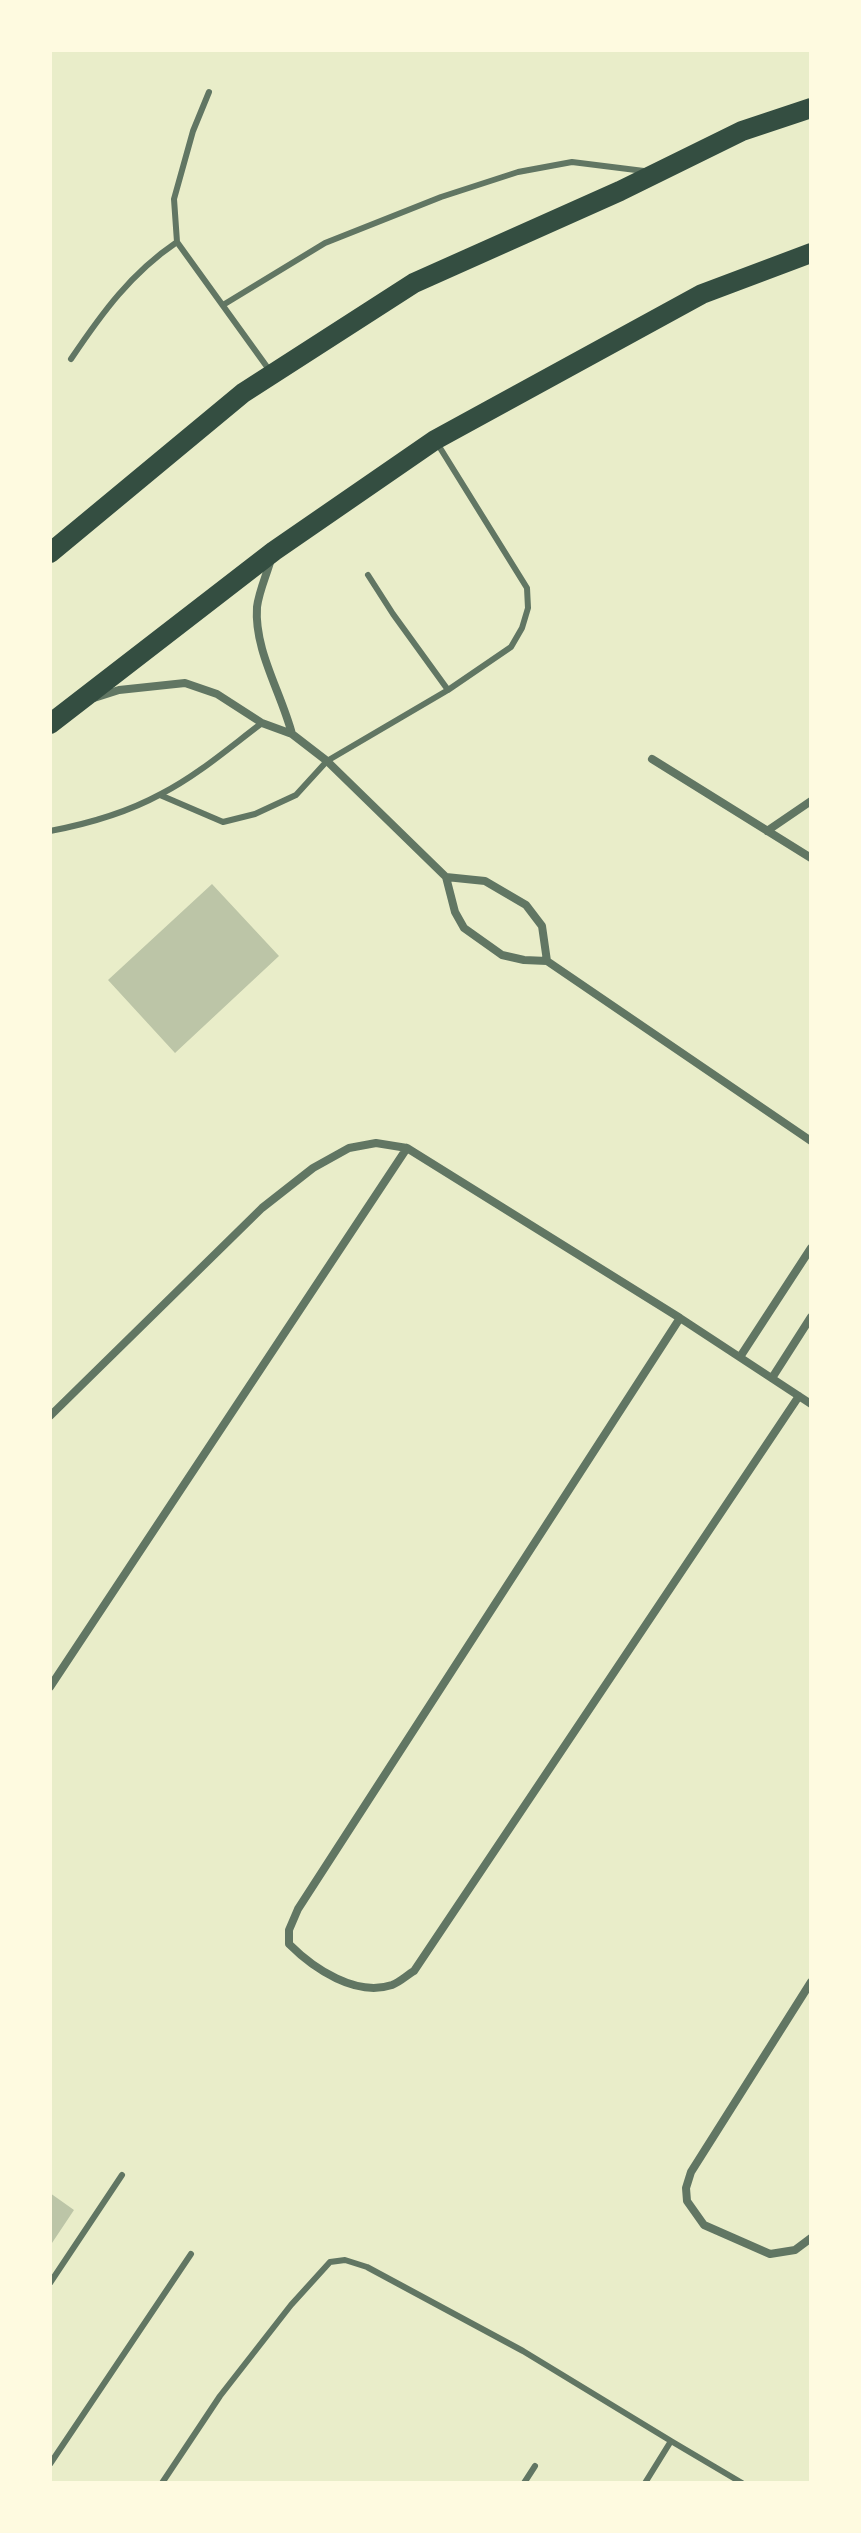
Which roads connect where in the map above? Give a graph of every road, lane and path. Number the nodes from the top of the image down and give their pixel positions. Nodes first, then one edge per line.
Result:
1 (209, 92) dead end
2 (811, 108) edge
3 (658, 173) junction
4 (177, 242) junction
5 (811, 253) edge
6 (223, 305) junction
7 (71, 359) dead end
8 (272, 374) junction
9 (435, 440) junction
10 (274, 551) junction
11 (50, 553) edge
12 (368, 575) dead end
13 (448, 690) junction
14 (70, 706) junction
15 (262, 723) junction
16 (50, 724) edge
17 (292, 734) junction
18 (652, 759) dead end
19 (327, 761) junction
20 (160, 795) junction
21 (811, 801) edge
22 (50, 831) edge
23 (767, 831) junction
24 (811, 858) edge
25 (446, 877) junction
26 (547, 961) junction
27 (811, 1141) edge
28 (407, 1148) junction
29 (811, 1248) edge
30 (811, 1317) edge
31 (680, 1318) junction
32 (740, 1357) junction
33 (772, 1378) junction
34 (799, 1396) junction
35 (811, 1404) edge
36 (50, 1416) edge
37 (50, 1687) edge
38 (811, 1982) edge
39 (122, 2175) dead end
40 (811, 2238) edge
41 (191, 2254) dead end
42 (50, 2283) edge
43 (671, 2441) junction
44 (50, 2464) edge
45 (535, 2466) dead end
46 (162, 2483) edge
47 (524, 2483) edge
48 (645, 2483) edge
49 (742, 2483) edge

1 - 4 lane
2 - 3 main road
3 - 6 lane
3 - 8 main road
4 - 6 lane
4 - 7 lane
5 - 9 main road
6 - 8 lane
8 - 11 main road
9 - 10 main road
9 - 13 lane
10 - 14 main road
10 - 17 street
12 - 13 lane
13 - 19 lane
14 - 15 street
14 - 16 main road
15 - 17 street
15 - 20 lane
17 - 19 street
18 - 23 street
19 - 20 lane
19 - 25 street
20 - 22 lane
21 - 23 street
23 - 24 street
25 - 26 street
25 - 26 street
26 - 27 street
28 - 31 street
28 - 36 street
28 - 37 street
29 - 32 street
30 - 33 street
31 - 32 street
31 - 34 street
32 - 33 street
33 - 34 street
34 - 35 street
38 - 40 street
39 - 42 lane
41 - 44 lane
43 - 46 lane
43 - 48 lane
43 - 49 lane
45 - 47 lane

